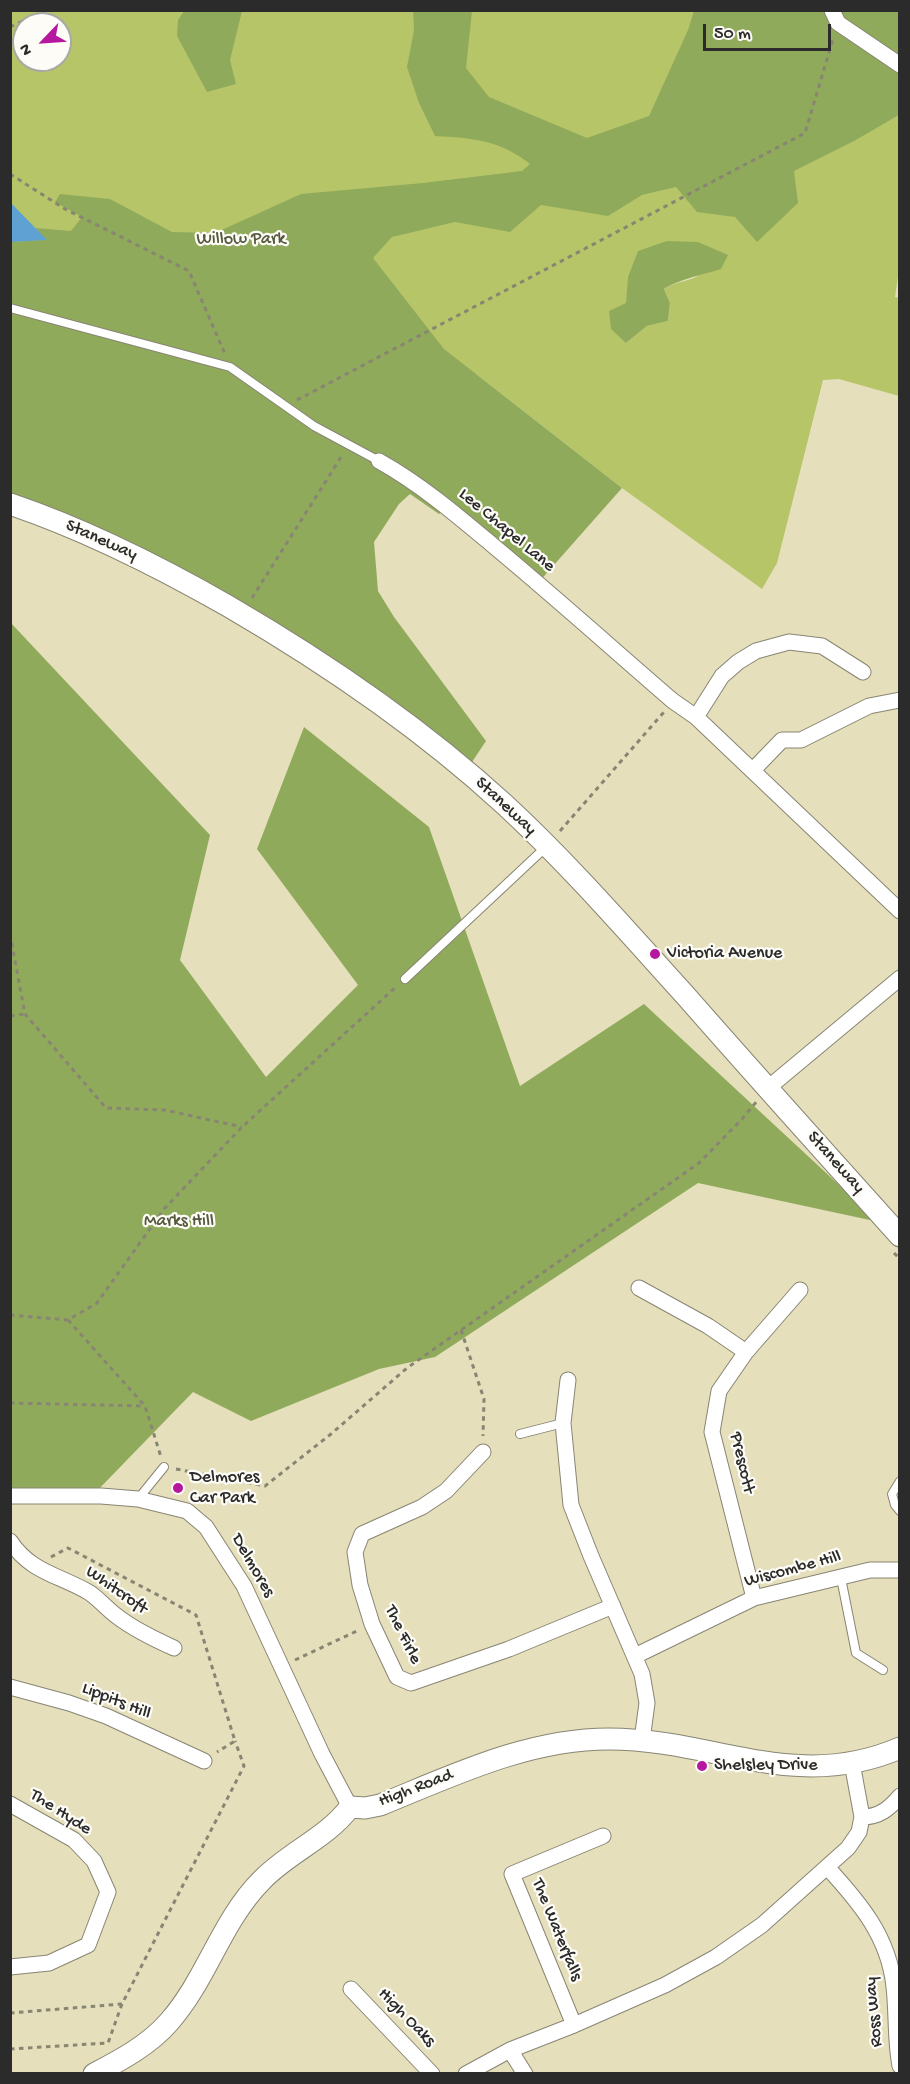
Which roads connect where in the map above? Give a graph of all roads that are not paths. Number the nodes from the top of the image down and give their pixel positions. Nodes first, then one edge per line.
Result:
1 (835, 17) edge
2 (900, 65) edge
3 (10, 308) edge
4 (379, 461) joint
5 (10, 504) edge
6 (864, 672) dead end
7 (900, 700) edge
8 (696, 717) junction
9 (753, 770) junction
10 (547, 846) junction
11 (900, 911) edge
12 (405, 978) road end
13 (900, 978) edge
14 (758, 1094) junction
15 (896, 1243) edge
16 (639, 1288) dead end
17 (800, 1290) dead end
18 (746, 1352) junction
19 (568, 1380) dead end
20 (563, 1423) junction
21 (520, 1434) dead end
22 (483, 1452) road end
23 (164, 1467) road end
24 (900, 1481) edge
25 (10, 1496) edge
26 (138, 1499) junction
27 (900, 1511) edge
28 (10, 1541) edge
29 (900, 1570) edge
30 (841, 1578) junction
31 (754, 1598) junction
32 (613, 1606) junction
33 (174, 1648) dead end
34 (635, 1656) junction
35 (883, 1670) dead end
36 (10, 1687) edge
37 (642, 1740) junction
38 (900, 1748) edge
39 (204, 1761) dead end
40 (852, 1763) junction
41 (900, 1796) edge
42 (10, 1804) edge
43 (350, 1807) junction
44 (861, 1817) junction
45 (603, 1836) dead end
46 (827, 1867) junction
47 (10, 1967) edge
48 (897, 1987) edge
49 (351, 1989) dead end
50 (574, 2025) junction
51 (510, 2050) junction
52 (900, 2066) edge
53 (94, 2073) edge
54 (432, 2073) edge
55 (466, 2073) edge
56 (525, 2073) edge

1 - 2 street
3 - 4 lane, Lee Chapel Lane
4 - 8 street, Lee Chapel Lane
5 - 10 main road, Staneway
6 - 8 street
7 - 9 street
8 - 9 street, Lee Chapel Lane
9 - 11 street, Lee Chapel Lane
10 - 12 lane
10 - 14 main road, Staneway
13 - 14 street
14 - 15 main road, Staneway
16 - 18 street
17 - 18 street, Prescott
18 - 31 street, Prescott
19 - 20 street
20 - 21 lane
20 - 32 street
22 - 32 street, The Firle
23 - 26 lane
24 - 27 lane
25 - 26 street, Delmores
26 - 43 street, Delmores
28 - 33 street, Whitcroft
29 - 30 street, Wiscombe Hill
30 - 31 street, Wiscombe Hill
30 - 35 lane
31 - 34 street, Wiscombe Hill
32 - 34 street
34 - 37 street
36 - 39 street, Lippits Hill
37 - 40 main road, High Road
37 - 43 main road, High Road
38 - 40 main road, High Road
40 - 44 street
41 - 44 street
42 - 47 street, The Hyde
43 - 53 main road
44 - 46 street
45 - 50 street, The Waterfalls
46 - 48 street, Ross Way
46 - 50 street
48 - 52 street, Ross Way
49 - 54 street, High Oaks
50 - 51 street
51 - 55 street
51 - 56 street

